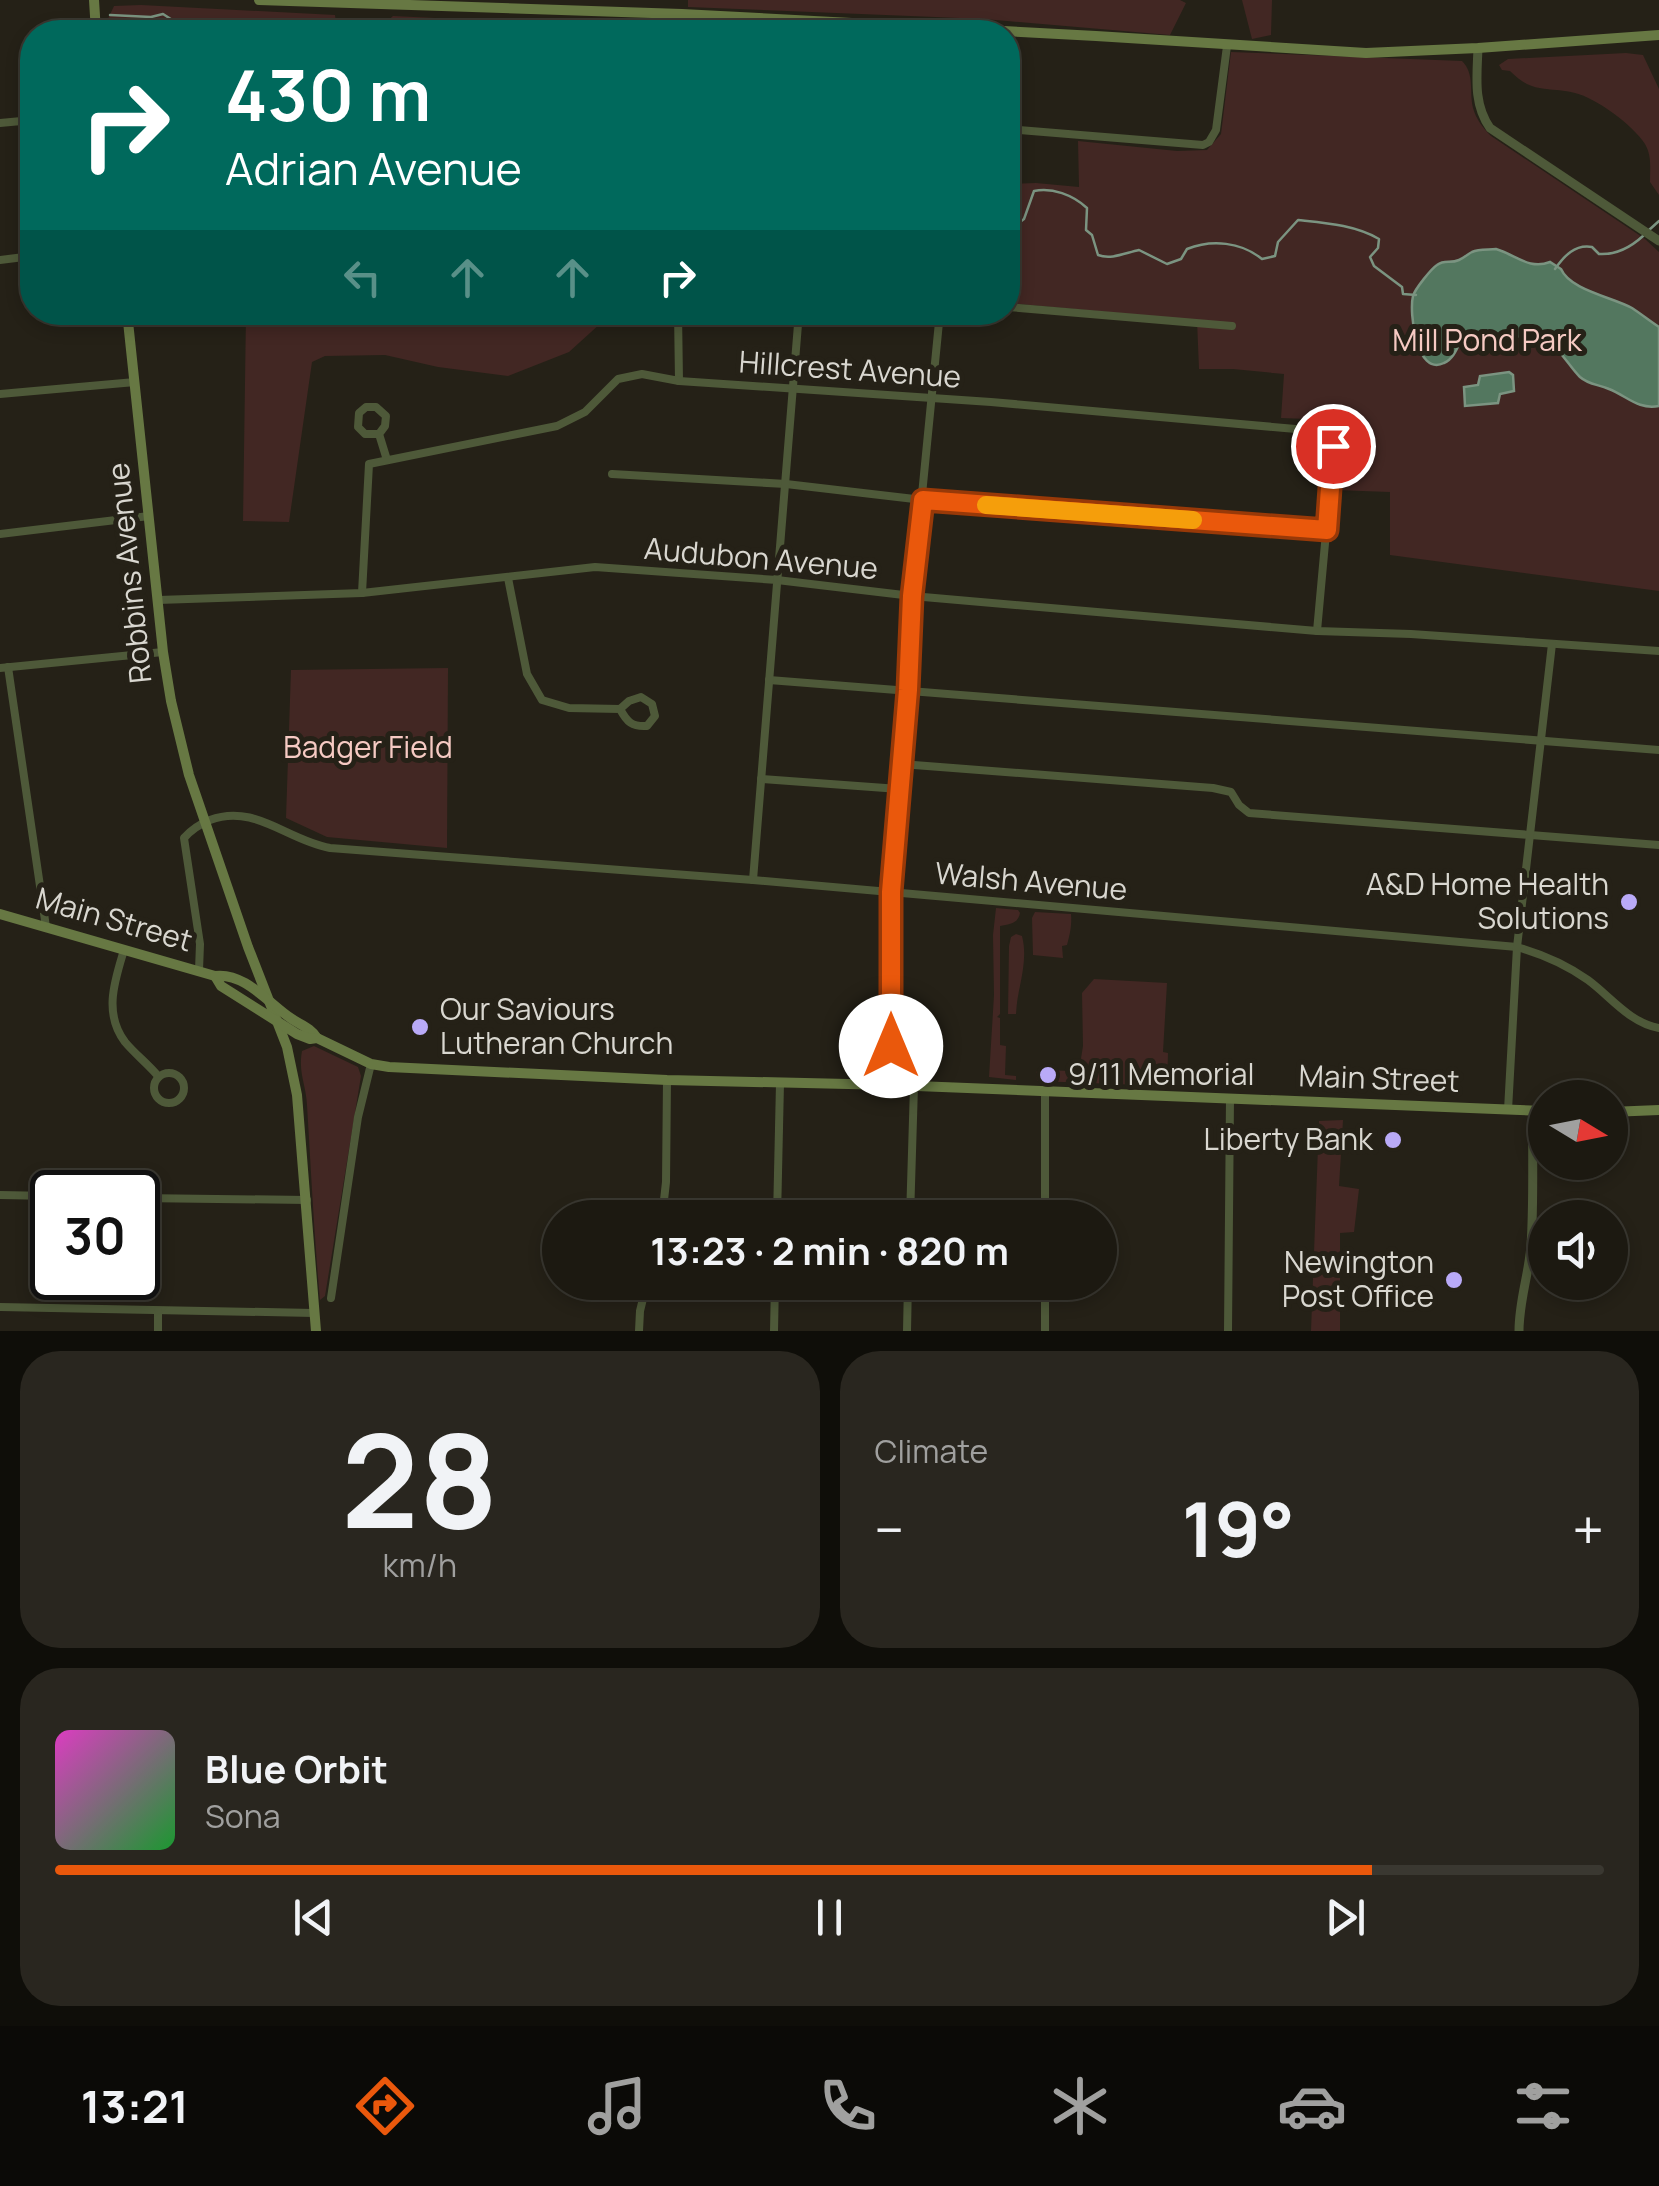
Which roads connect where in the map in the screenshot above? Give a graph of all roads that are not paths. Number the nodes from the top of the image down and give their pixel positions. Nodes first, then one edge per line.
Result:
1 (259, 0) edge
2 (682, 14) junction
3 (682, 20) edge
4 (782, 20) edge
5 (1020, 34) edge
6 (1659, 36) edge
7 (1227, 46) junction
8 (1478, 48) junction
9 (1020, 129) edge
10 (1659, 241) edge
11 (1020, 308) edge
12 (128, 325) edge
13 (678, 325) edge
14 (798, 325) edge
15 (939, 325) edge
16 (1232, 326) dead end
17 (679, 381) junction
18 (134, 382) junction
19 (792, 387) junction
20 (0, 394) edge
21 (933, 398) junction
22 (379, 434) dead end
23 (387, 460) junction
24 (612, 474) dead end
25 (786, 484) junction
26 (923, 500) junction
27 (148, 516) junction
28 (1327, 530) junction
29 (0, 534) edge
30 (508, 578) junction
31 (777, 580) junction
32 (362, 593) junction
33 (912, 596) junction
34 (158, 600) junction
35 (1318, 631) junction
36 (1552, 644) junction
37 (1659, 651) edge
38 (162, 652) junction
39 (4, 668) edge
40 (770, 680) junction
41 (908, 690) junction
42 (620, 709) junction
43 (1542, 742) junction
44 (1659, 750) edge
45 (901, 764) junction
46 (761, 779) junction
47 (899, 789) junction
48 (205, 823) junction
49 (1530, 836) junction
50 (1659, 845) edge
51 (752, 880) junction
52 (891, 892) junction
53 (0, 914) edge
54 (46, 927) junction
55 (1516, 947) junction
56 (124, 950) junction
57 (199, 970) junction
58 (215, 976) junction
59 (268, 1000) junction
60 (276, 1020) junction
61 (1659, 1028) edge
62 (317, 1038) junction
63 (371, 1064) junction
64 (158, 1076) junction
65 (666, 1080) junction
66 (780, 1084) junction
67 (890, 1086) junction
68 (914, 1086) junction
69 (1046, 1093) junction
70 (1230, 1098) junction
71 (1508, 1110) junction
72 (1659, 1110) edge
73 (1528, 1111) edge
74 (1628, 1111) edge
75 (1535, 1180) edge
76 (0, 1195) edge
77 (30, 1196) edge
78 (160, 1198) edge
79 (307, 1200) junction
80 (664, 1200) edge
81 (777, 1200) edge
82 (911, 1200) edge
83 (1045, 1200) edge
84 (328, 1247) dead end
85 (339, 1248) junction
86 (331, 1298) dead end
87 (642, 1300) edge
88 (775, 1300) edge
89 (908, 1300) edge
90 (1045, 1300) edge
91 (0, 1307) edge
92 (158, 1310) junction
93 (314, 1313) junction
94 (158, 1331) edge
95 (316, 1331) edge
96 (639, 1331) edge
97 (774, 1331) edge
98 (907, 1331) edge
99 (1045, 1331) edge
100 (1228, 1331) edge
101 (1519, 1331) edge

1 - 2 main road
2 - 3 street
2 - 4 main road
5 - 7 main road
6 - 8 main road
7 - 8 main road
7 - 9 street
8 - 10 street
11 - 16 street
12 - 18 main road, Robbins Avenue
13 - 17 street
14 - 19 street
15 - 21 street
17 - 19 street, Hillcrest Avenue
17 - 23 street, Hillcrest Avenue
18 - 20 street
18 - 27 main road, Robbins Avenue
19 - 21 street, Hillcrest Avenue
19 - 25 street
21 - 26 street
21 - 28 street, Hillcrest Avenue
22 - 23 street
23 - 32 street
24 - 25 street
25 - 26 street
25 - 31 street
26 - 28 street
26 - 33 street
27 - 29 street
27 - 34 main road, Robbins Avenue
28 - 35 street
30 - 31 street, Audubon Avenue
30 - 32 street, Audubon Avenue
30 - 42 street
31 - 33 street, Audubon Avenue
31 - 40 street
32 - 34 street, Audubon Avenue
33 - 35 street, Audubon Avenue
33 - 41 street
34 - 38 main road, Robbins Avenue
35 - 36 street, Audubon Avenue
36 - 37 street, Audubon Avenue
36 - 43 street
38 - 39 street
38 - 48 main road, Robbins Avenue
39 - 54 street
40 - 41 street
40 - 46 street
41 - 43 street
41 - 45 street
42 - 42 street
43 - 44 street
43 - 49 street
45 - 47 street
45 - 49 street
46 - 47 street
46 - 51 street
47 - 52 street
48 - 51 street, Walsh Avenue
48 - 57 street
48 - 59 main road, Robbins Avenue
49 - 50 street
49 - 55 street
51 - 52 street, Walsh Avenue
52 - 55 street, Walsh Avenue
52 - 67 street
53 - 54 main road, Main Street
54 - 56 main road, Main Street
55 - 61 street, Walsh Avenue
55 - 71 street
56 - 57 main road, Main Street
56 - 64 street
57 - 58 main road, Main Street
58 - 59 main road, Main Street
58 - 60 main road
59 - 60 main road, Robbins Avenue
59 - 62 main road, Main Street
60 - 62 main road
60 - 79 main road, Robbins Avenue
62 - 63 main road, Main Street
63 - 65 main road, Main Street
63 - 85 street
64 - 64 street
65 - 66 main road, Main Street
65 - 80 street
66 - 67 main road, Main Street
66 - 81 street
67 - 68 main road, Main Street
68 - 69 main road, Main Street
68 - 82 street
69 - 70 main road, Main Street
69 - 83 street
70 - 71 main road, Main Street
70 - 100 street
71 - 73 main road, Main Street
72 - 74 main road
75 - 101 street
76 - 77 street
78 - 79 street
79 - 93 main road, Robbins Avenue
84 - 85 street
85 - 86 street
87 - 96 street
88 - 97 street
89 - 98 street
90 - 99 street
91 - 92 street
92 - 93 street
92 - 94 street
93 - 95 main road, Robbins Avenue

